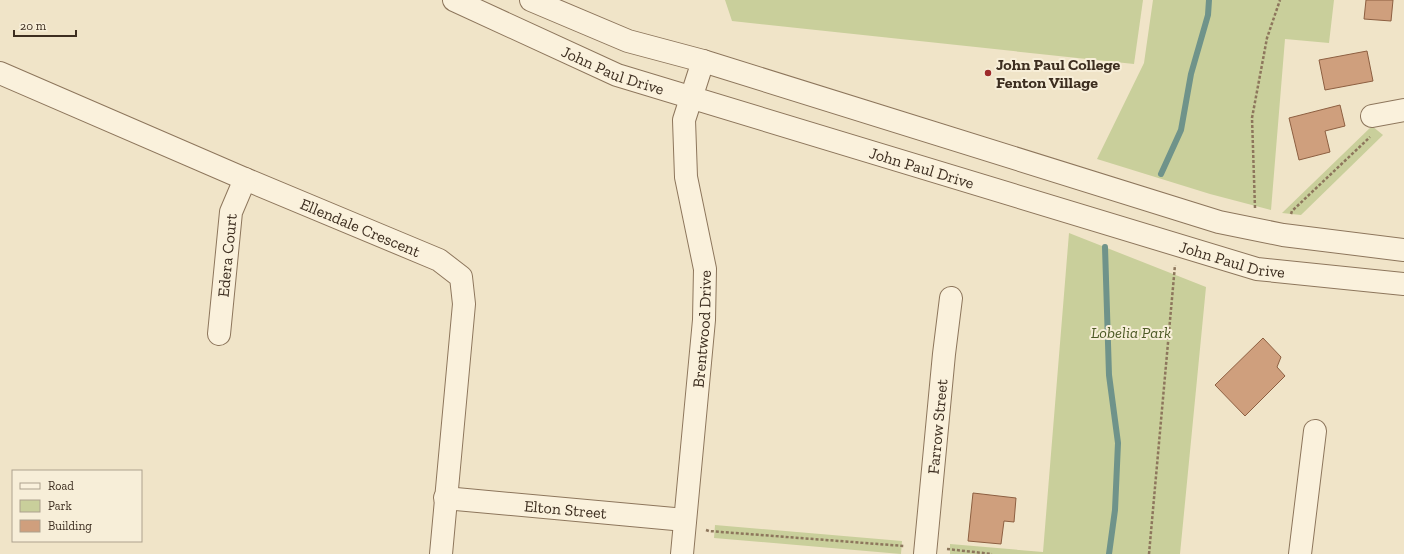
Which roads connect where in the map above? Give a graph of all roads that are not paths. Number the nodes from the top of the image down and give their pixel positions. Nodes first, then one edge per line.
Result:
1 (454, 0) edge
2 (531, 0) edge
3 (703, 61) junction
4 (0, 73) edge
5 (691, 97) junction
6 (1404, 110) edge
7 (1372, 116) road end
8 (245, 179) junction
9 (1404, 250) edge
10 (1404, 284) edge
11 (950, 298) dead end
12 (219, 334) dead end
13 (1315, 431) dead end
14 (445, 498) junction
15 (685, 520) junction
16 (925, 551) edge
17 (441, 554) edge
18 (682, 554) edge
19 (1300, 554) edge

1 - 5 street, John Paul Drive
2 - 3 street, John Paul Drive
3 - 5 street, Brentwood Drive
3 - 9 street, John Paul Drive
4 - 8 street, Ellendale Crescent
5 - 10 street, John Paul Drive
5 - 15 street, Brentwood Drive
6 - 7 street
8 - 12 street, Edera Court
8 - 14 street, Ellendale Crescent
11 - 16 street, Farrow Street
13 - 19 street
14 - 15 street, Elton Street
14 - 17 street, Ellendale Crescent
15 - 18 street, Brentwood Drive

